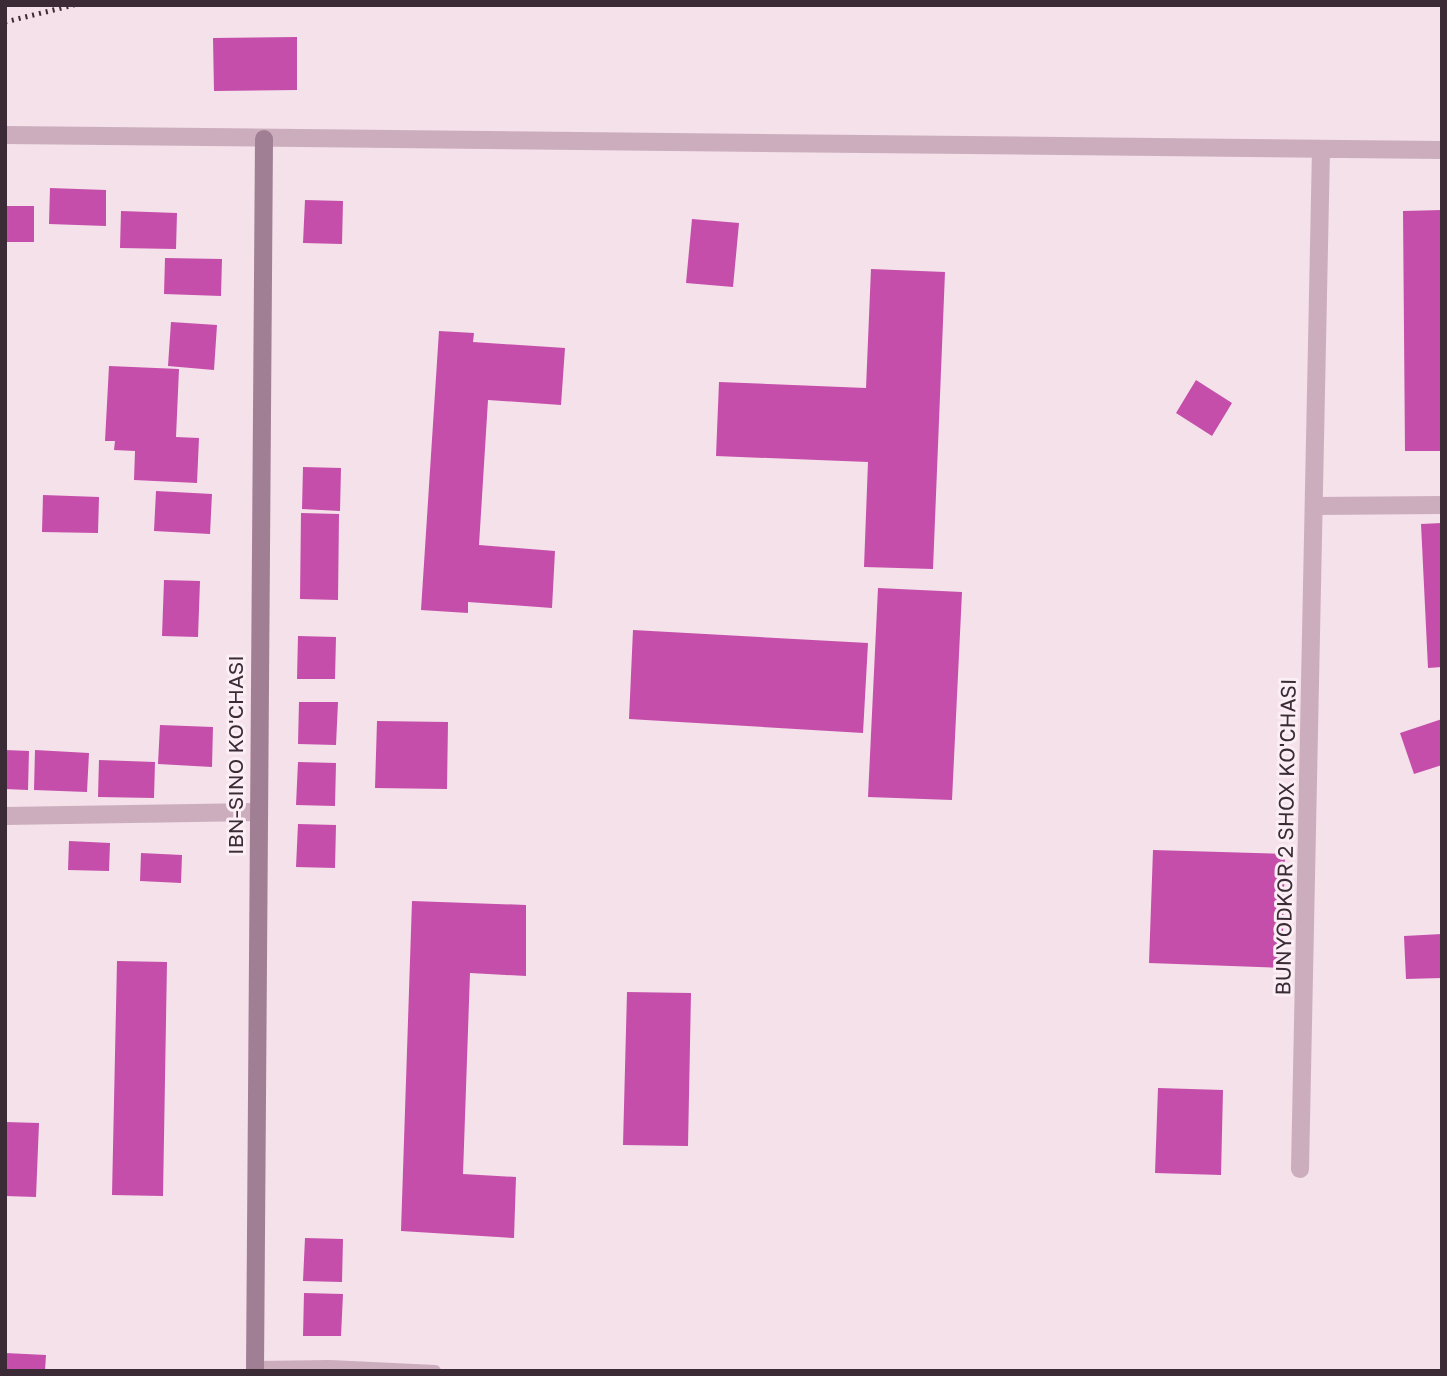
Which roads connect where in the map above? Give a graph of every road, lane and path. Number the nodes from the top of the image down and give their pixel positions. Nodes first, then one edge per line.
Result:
1 (5, 135) edge
2 (264, 139) junction
3 (1321, 149) junction
4 (1442, 150) edge
5 (1442, 505) edge
6 (1315, 506) junction
7 (257, 812) junction
8 (5, 816) edge
9 (1300, 1168) dead end
10 (255, 1369) edge
11 (435, 1371) edge

1 - 2 street
2 - 3 street
2 - 7 main road, IBN-SINO KO'CHASI
3 - 4 street
3 - 6 street, BUNYODKOR 2 SHOX KO'CHASI
5 - 6 street
6 - 9 street, BUNYODKOR 2 SHOX KO'CHASI
7 - 8 street
7 - 10 main road, IBN-SINO KO'CHASI
10 - 11 lane

